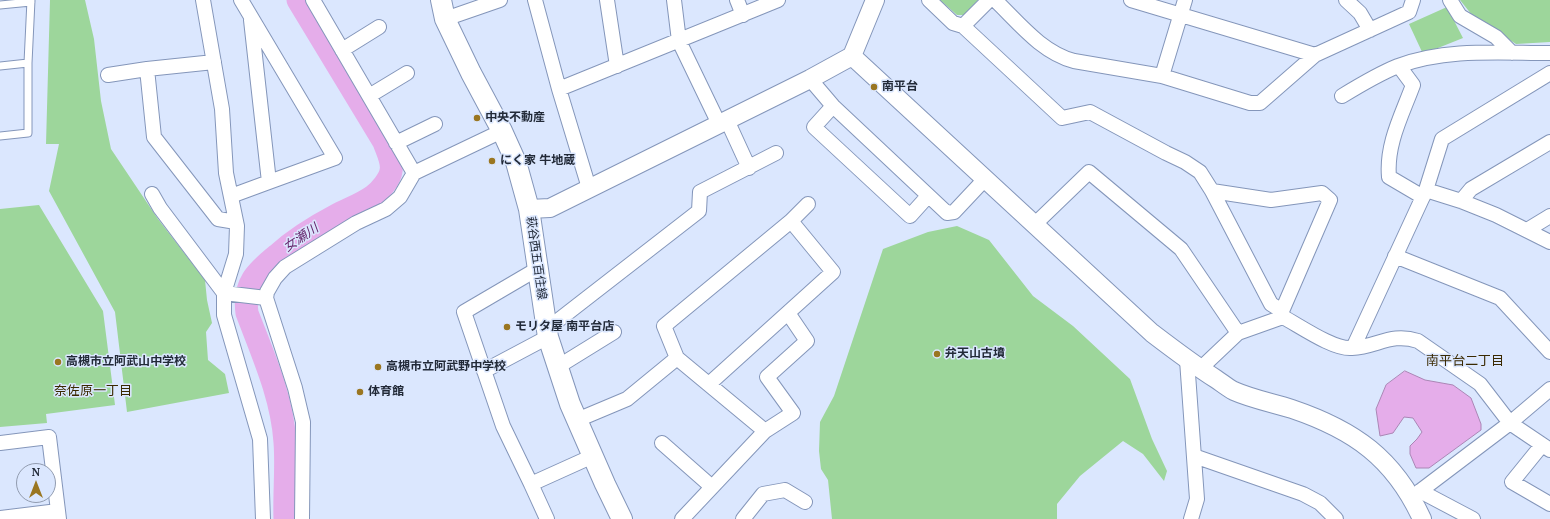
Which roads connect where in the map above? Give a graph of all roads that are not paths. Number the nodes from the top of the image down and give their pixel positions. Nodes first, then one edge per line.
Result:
1 (203, 0) edge
2 (241, 0) edge
3 (313, 0) edge
4 (500, 0) edge
5 (535, 0) edge
6 (607, 0) edge
7 (674, 0) edge
8 (737, 0) edge
9 (778, 0) edge
10 (875, 0) edge
11 (929, 0) edge
12 (989, 0) edge
13 (995, 0) edge
14 (1131, 0) edge
15 (1185, 0) edge
16 (1346, 0) edge
17 (1413, 0) edge
18 (1450, 0) edge
19 (31, 1) edge
20 (0, 5) edge
21 (443, 9) edge
22 (743, 14) junction
23 (1181, 15) junction
24 (251, 20) junction
25 (963, 26) junction
26 (379, 27) dead end
27 (1370, 30) junction
28 (679, 41) junction
29 (342, 50) junction
30 (1512, 53) junction
31 (1550, 53) edge
32 (1315, 55) junction
33 (852, 56) junction
34 (214, 62) junction
35 (28, 63) junction
36 (0, 66) edge
37 (617, 66) junction
38 (1399, 66) junction
39 (147, 69) junction
40 (407, 73) dead end
41 (1550, 74) edge
42 (108, 75) dead end
43 (1162, 76) junction
44 (810, 79) junction
45 (559, 89) junction
46 (369, 96) junction
47 (1342, 96) dead end
48 (832, 106) junction
49 (723, 122) junction
50 (435, 124) dead end
51 (502, 132) junction
52 (0, 136) edge
53 (1550, 142) edge
54 (396, 143) junction
55 (776, 153) dead end
56 (749, 168) junction
57 (414, 173) junction
58 (985, 179) junction
59 (269, 182) junction
60 (589, 188) junction
61 (1212, 191) junction
62 (152, 194) dead end
63 (1424, 194) junction
64 (231, 196) junction
65 (928, 196) junction
66 (1461, 201) junction
67 (808, 204) dead end
68 (529, 209) junction
69 (1550, 216) edge
70 (790, 221) junction
71 (236, 222) junction
72 (1034, 224) junction
73 (1527, 230) junction
74 (1550, 242) edge
75 (1395, 256) junction
76 (538, 268) junction
77 (230, 293) junction
78 (261, 297) junction
79 (788, 313) junction
80 (1283, 314) junction
81 (614, 332) dead end
82 (548, 333) junction
83 (1238, 333) junction
84 (1353, 348) junction
85 (1550, 352) edge
86 (677, 358) junction
87 (1194, 365) junction
88 (559, 366) junction
89 (484, 371) junction
90 (709, 384) junction
91 (1550, 389) edge
92 (577, 420) junction
93 (1510, 423) junction
94 (765, 431) junction
95 (0, 443) edge
96 (662, 443) dead end
97 (1546, 447) edge
98 (593, 456) junction
99 (1194, 456) junction
100 (531, 484) junction
101 (712, 488) junction
102 (1415, 495) junction
103 (804, 502) dead end
104 (1550, 504) edge
105 (59, 515) edge
106 (0, 518) edge
107 (263, 519) edge
108 (302, 519) edge
109 (547, 519) edge
110 (622, 519) edge
111 (682, 519) edge
112 (743, 519) edge
113 (1191, 519) edge
114 (1336, 519) edge
115 (1422, 519) edge
116 (1473, 519) edge

1 - 34 street
2 - 24 street
3 - 29 street
4 - 21 street
5 - 45 street
6 - 37 street
7 - 28 street
8 - 22 street
9 - 22 street
10 - 33 street
11 - 25 street
12 - 25 street
13 - 43 street
14 - 23 street
15 - 23 street
16 - 27 street
17 - 27 street
18 - 30 street
19 - 20 lane
19 - 35 lane
21 - 51 main road, 萩谷西五百住線
22 - 28 street
23 - 32 street
23 - 43 street
24 - 59 street
24 - 59 street
25 - 61 street
26 - 29 street
27 - 32 street
28 - 37 street
28 - 49 street
29 - 46 street
30 - 31 street
30 - 38 street
32 - 43 street
33 - 44 street
33 - 58 street
34 - 39 street
34 - 64 street
35 - 36 lane
35 - 52 lane
37 - 45 street
38 - 47 street
38 - 63 street
39 - 42 street
39 - 71 street
40 - 46 street
41 - 63 street
44 - 48 street
44 - 49 street
45 - 60 street
46 - 54 street
48 - 65 street
48 - 65 street
49 - 56 street
49 - 60 street
50 - 54 street
51 - 57 street
51 - 68 main road, 萩谷西五百住線
53 - 66 street
54 - 57 street
55 - 56 street
56 - 82 street
57 - 78 street
58 - 65 street
58 - 72 street
59 - 64 street
60 - 68 street
61 - 80 street
61 - 80 street
62 - 77 street
63 - 66 street
63 - 75 street
64 - 71 street
66 - 73 street
67 - 70 street
68 - 76 main road, 萩谷西五百住線
69 - 73 street
70 - 79 street
70 - 86 street
71 - 77 street
72 - 83 street
72 - 87 street
73 - 74 street
75 - 84 street
75 - 85 street
76 - 82 main road, 萩谷西五百住線
76 - 89 street
77 - 78 street
77 - 107 street
78 - 108 street
79 - 90 street
79 - 94 street
80 - 83 street
80 - 84 street
81 - 88 street
82 - 88 main road, 萩谷西五百住線
82 - 89 street
83 - 87 street
84 - 93 street
86 - 90 street
86 - 92 street
87 - 99 street
87 - 102 street
88 - 92 main road, 萩谷西五百住線
89 - 100 street
90 - 94 street
91 - 93 street
92 - 98 main road, 萩谷西五百住線
93 - 97 street
93 - 102 street
94 - 101 street
95 - 105 street
96 - 101 street
97 - 104 street
98 - 100 street
98 - 110 main road, 萩谷西五百住線
99 - 113 street
99 - 114 street
100 - 109 street
101 - 111 street
102 - 115 street
102 - 116 street
103 - 112 street
105 - 106 street

